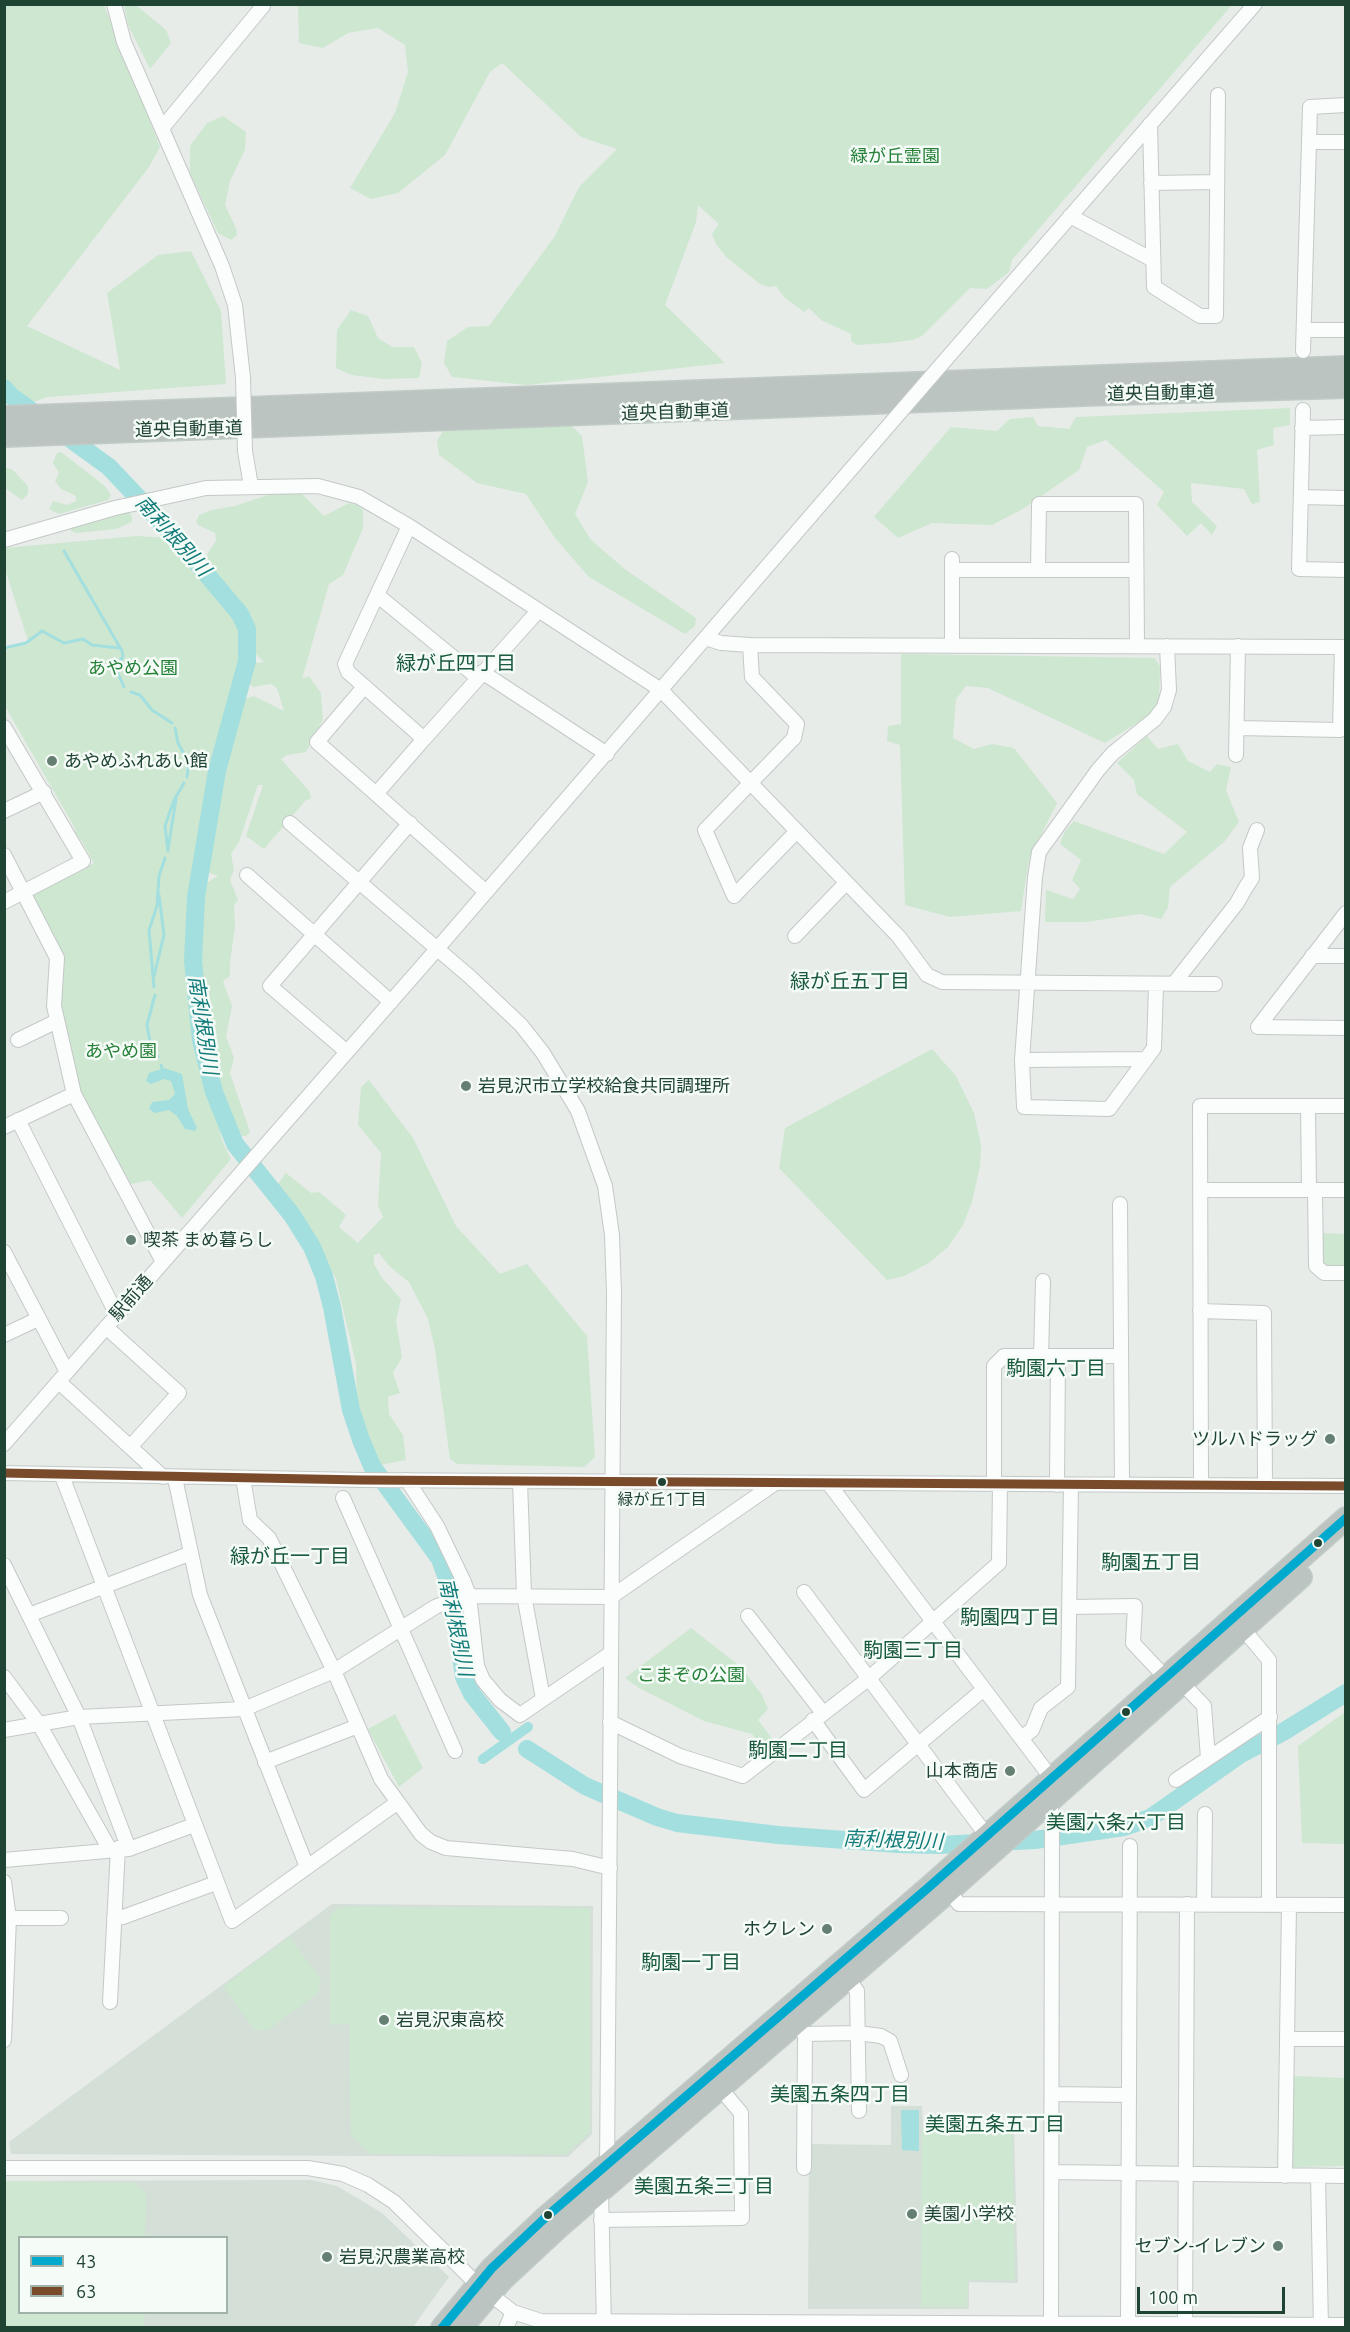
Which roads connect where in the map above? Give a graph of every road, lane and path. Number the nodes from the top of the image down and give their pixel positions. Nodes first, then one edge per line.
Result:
1 (114, 4) edge
2 (261, 4) edge
3 (1255, 4) edge
4 (1218, 95) dead end
5 (1346, 105) edge
6 (1150, 124) junction
7 (163, 127) junction
8 (1309, 142) junction
9 (1346, 142) edge
10 (1217, 182) junction
11 (1151, 183) junction
12 (1070, 216) junction
13 (1153, 260) junction
14 (1304, 330) junction
15 (1346, 330) edge
16 (1303, 351) dead end
17 (1346, 367) edge
18 (1346, 387) edge
19 (1276, 391) junction
20 (1346, 396) edge
21 (1303, 410) dead end
22 (4, 417) edge
23 (1346, 427) edge
24 (1302, 428) junction
25 (4, 436) edge
26 (251, 486) junction
27 (1301, 497) junction
28 (1346, 498) edge
29 (409, 526) junction
30 (4, 540) edge
31 (1038, 570) junction
32 (1136, 570) junction
33 (1346, 570) edge
34 (377, 595) junction
35 (538, 611) junction
36 (706, 638) junction
37 (750, 645) junction
38 (952, 645) junction
39 (1137, 646) junction
40 (1167, 646) junction
41 (1238, 646) junction
42 (1344, 646) edge
43 (480, 675) junction
44 (364, 687) junction
45 (661, 690) junction
46 (1237, 729) junction
47 (6, 734) edge
48 (424, 739) junction
49 (607, 754) junction
50 (1236, 755) dead end
51 (749, 783) junction
52 (44, 792) junction
53 (376, 794) junction
54 (4, 811) edge
55 (290, 823) dead end
56 (410, 824) junction
57 (1257, 830) dead end
58 (796, 832) junction
59 (4, 855) edge
60 (246, 874) dead end
61 (846, 883) junction
62 (358, 884) junction
63 (24, 892) junction
64 (486, 892) junction
65 (4, 902) edge
66 (1346, 913) edge
67 (313, 935) junction
68 (795, 936) dead end
69 (437, 949) junction
70 (1312, 956) junction
71 (1346, 956) edge
72 (1175, 982) junction
73 (1027, 984) junction
74 (1215, 984) dead end
75 (1156, 985) junction
76 (391, 1002) junction
77 (57, 1022) junction
78 (1346, 1028) edge
79 (18, 1040) dead end
80 (347, 1053) junction
81 (1146, 1059) junction
82 (1022, 1060) junction
83 (74, 1094) junction
84 (1308, 1106) junction
85 (1346, 1106) edge
86 (18, 1120) junction
87 (4, 1127) edge
88 (1200, 1190) junction
89 (1312, 1190) junction
90 (1346, 1190) edge
91 (1120, 1204) dead end
92 (4, 1252) edge
93 (163, 1262) junction
94 (1346, 1273) edge
95 (1043, 1281) dead end
96 (1200, 1311) junction
97 (117, 1316) junction
98 (38, 1319) junction
99 (106, 1327) junction
100 (4, 1335) edge
101 (1041, 1356) junction
102 (1058, 1356) junction
103 (1120, 1356) junction
104 (63, 1377) junction
105 (4, 1444) edge
106 (131, 1446) junction
107 (4, 1473) edge
108 (62, 1476) junction
109 (169, 1478) junction
110 (243, 1478) junction
111 (402, 1480) junction
112 (520, 1481) junction
113 (612, 1481) junction
114 (774, 1484) junction
115 (829, 1484) junction
116 (997, 1484) junction
117 (1122, 1484) junction
118 (1064, 1485) junction
119 (1201, 1485) junction
120 (1265, 1485) junction
121 (1346, 1486) edge
122 (343, 1498) dead end
123 (1346, 1518) edge
124 (1346, 1536) edge
125 (189, 1554) junction
126 (4, 1565) edge
127 (104, 1585) junction
128 (804, 1592) dead end
129 (466, 1595) junction
130 (524, 1595) junction
131 (611, 1597) junction
132 (1070, 1607) junction
133 (28, 1615) junction
134 (748, 1616) dead end
135 (933, 1620) junction
136 (1239, 1624) junction
137 (400, 1628) junction
138 (611, 1653) junction
139 (333, 1671) junction
140 (4, 1677) edge
141 (868, 1679) junction
142 (1174, 1681) junction
143 (984, 1689) junction
144 (543, 1699) junction
145 (244, 1709) junction
146 (153, 1714) junction
147 (818, 1717) junction
148 (79, 1718) junction
149 (1270, 1720) junction
150 (610, 1722) junction
151 (39, 1724) junction
152 (358, 1725) junction
153 (4, 1730) edge
154 (1021, 1738) junction
155 (917, 1744) junction
156 (455, 1751) dead end
157 (1208, 1758) junction
158 (265, 1762) junction
159 (1176, 1780) dead end
160 (1051, 1790) junction
161 (398, 1802) junction
162 (1205, 1814) dead end
163 (194, 1825) junction
164 (992, 1832) junction
165 (1130, 1846) dead end
166 (119, 1848) junction
167 (4, 1860) edge
168 (307, 1867) junction
169 (610, 1868) junction
170 (4, 1882) edge
171 (216, 1883) junction
172 (944, 1885) junction
173 (1052, 1904) junction
174 (1128, 1904) junction
175 (1187, 1904) junction
176 (1204, 1904) junction
177 (1269, 1905) junction
178 (1288, 1905) junction
179 (1346, 1905) edge
180 (9, 1918) junction
181 (61, 1918) dead end
182 (114, 1918) junction
183 (842, 1973) junction
184 (110, 2002) dead end
185 (794, 2024) junction
186 (858, 2033) junction
187 (1287, 2039) junction
188 (1346, 2039) edge
189 (4, 2040) edge
190 (901, 2075) dead end
191 (715, 2082) junction
192 (1052, 2094) junction
193 (1129, 2095) junction
194 (859, 2111) dead end
195 (608, 2164) junction
196 (4, 2168) edge
197 (804, 2168) dead end
198 (1053, 2172) junction
199 (1129, 2174) junction
200 (1186, 2174) junction
201 (1285, 2176) junction
202 (1318, 2176) junction
203 (1346, 2176) edge
204 (600, 2191) junction
205 (601, 2220) junction
206 (483, 2289) junction
207 (513, 2312) junction
208 (712, 2324) edge
209 (1128, 2324) junction
210 (565, 2325) edge
211 (604, 2325) edge
212 (781, 2325) edge
213 (915, 2325) edge
214 (979, 2325) edge
215 (1346, 2325) edge
216 (1051, 2326) edge
217 (1185, 2326) edge
218 (1253, 2326) edge
219 (1321, 2326) edge
220 (442, 2328) edge
221 (461, 2328) edge
222 (506, 2328) edge

1 - 7 street
2 - 7 street
3 - 6 street, 駅前通
4 - 10 street
5 - 8 street
6 - 11 street
6 - 12 street, 駅前通
7 - 26 street, bridge
8 - 9 street
8 - 14 street
10 - 11 street
10 - 13 street
11 - 13 street
12 - 13 street
12 - 36 street, 駅前通, bridge
14 - 15 street
14 - 16 street
17 - 22 highway, 道央自動車道
18 - 19 highway, 道央自動車道
19 - 20 highway
19 - 25 highway, 道央自動車道
21 - 24 street
23 - 24 street
24 - 27 street
26 - 29 street
26 - 30 street
27 - 28 street
27 - 33 street
29 - 34 street
29 - 35 street
31 - 32 street
31 - 32 street
31 - 38 street
32 - 39 street
34 - 43 street
34 - 44 street
35 - 43 street
35 - 45 street
36 - 37 street
36 - 45 street, 駅前通
37 - 38 street
37 - 51 street
38 - 39 street
39 - 40 street
40 - 41 street
40 - 73 street
41 - 42 street
41 - 46 street
42 - 46 street
43 - 48 street
43 - 49 street
44 - 48 street
44 - 53 street
45 - 49 street, 駅前通
45 - 51 street
46 - 50 street
47 - 52 street
48 - 53 street
49 - 64 street, 駅前通
51 - 58 street
51 - 58 street
52 - 54 street
52 - 63 street
53 - 56 street
55 - 62 street
56 - 62 street
56 - 64 street
57 - 72 street
58 - 61 street
59 - 63 street
60 - 67 street
61 - 68 street
61 - 73 street
62 - 67 street
62 - 69 street
63 - 65 street
63 - 77 street
64 - 69 street, 駅前通
66 - 70 street
67 - 76 street
67 - 80 street
69 - 76 street, 駅前通
69 - 113 street
70 - 71 street
70 - 78 street
72 - 74 street
72 - 75 street
73 - 75 street
73 - 82 street
75 - 81 street
76 - 80 street, 駅前通
77 - 79 street
77 - 83 street
80 - 93 street, 駅前通
81 - 82 street
81 - 82 street
83 - 86 street
83 - 93 street
84 - 85 street
84 - 88 street
84 - 89 street
86 - 87 street
86 - 97 street
88 - 89 street
88 - 96 street
89 - 90 street
89 - 94 street
91 - 103 street
92 - 98 street
93 - 97 street, 駅前通
95 - 101 street
96 - 119 street
96 - 120 street
97 - 99 street, 駅前通
98 - 100 street
98 - 104 street
99 - 104 street, 駅前通
99 - 106 street
101 - 102 street
101 - 116 street
102 - 103 street
102 - 118 street
103 - 117 street
104 - 105 street, 駅前通
104 - 106 street
106 - 109 street
107 - 108 street
108 - 109 street
108 - 127 street
109 - 110 street
109 - 125 street
110 - 111 street
110 - 139 street
111 - 112 street
111 - 129 street
112 - 113 street
112 - 130 street
113 - 114 street
113 - 131 street
114 - 115 street
114 - 131 street
115 - 116 street
115 - 135 street
116 - 118 street
116 - 135 street
117 - 118 street
117 - 119 street
118 - 132 street
119 - 120 street
120 - 121 street
122 - 137 street
123 - 136 highway
124 - 136 highway
125 - 127 street
125 - 145 street
126 - 133 street
127 - 133 street
127 - 146 street
128 - 141 street
129 - 130 street
129 - 137 street
129 - 144 street
130 - 131 street
130 - 144 street
131 - 138 street
132 - 142 street
132 - 154 street
133 - 148 street
134 - 147 street
135 - 141 street
135 - 143 street
136 - 142 highway
136 - 149 street
137 - 139 street
137 - 156 street
138 - 144 street
138 - 150 street
139 - 145 street
139 - 152 street
140 - 151 street
141 - 147 street
141 - 155 street
142 - 157 street
142 - 160 highway
143 - 154 street
143 - 155 street
145 - 146 street
145 - 158 street
146 - 148 street
146 - 163 street
147 - 150 street
147 - 155 street
148 - 151 street
148 - 166 street
149 - 157 street
149 - 177 street
150 - 169 street
151 - 153 street
151 - 166 street
152 - 158 street
152 - 161 street
154 - 160 street
155 - 164 street
157 - 159 street
158 - 168 street
160 - 164 highway
160 - 172 highway
160 - 173 street
161 - 168 street
161 - 169 street
162 - 176 street
163 - 166 street
163 - 171 street
164 - 172 highway
165 - 174 street
166 - 167 street
166 - 182 street
168 - 171 street
169 - 195 street
170 - 180 street
171 - 182 street
172 - 173 street
172 - 183 highway
173 - 174 street
173 - 192 street
174 - 175 street
174 - 193 street
175 - 176 street
175 - 200 street
176 - 177 street
177 - 178 street
178 - 179 street
178 - 187 street
180 - 181 street
180 - 189 street
182 - 184 street
183 - 185 highway
183 - 186 street
185 - 186 street
185 - 191 highway
185 - 197 street
186 - 190 street
186 - 194 street
187 - 188 street
187 - 201 street
191 - 195 highway
191 - 204 highway
191 - 205 street
192 - 193 street
192 - 198 street
193 - 199 street
195 - 204 street
195 - 206 highway
196 - 206 street
198 - 199 street
198 - 216 street
199 - 200 street
199 - 209 street
200 - 201 street
200 - 217 street
201 - 202 street
202 - 203 street
202 - 219 street
204 - 205 street
204 - 206 highway
205 - 211 street
206 - 207 street
206 - 220 highway
206 - 221 highway
207 - 210 street
207 - 222 street
208 - 211 street
208 - 212 street
209 - 216 street
209 - 217 street
210 - 211 street
212 - 213 street
213 - 214 street
214 - 216 street
215 - 219 street
217 - 218 street
218 - 219 street

